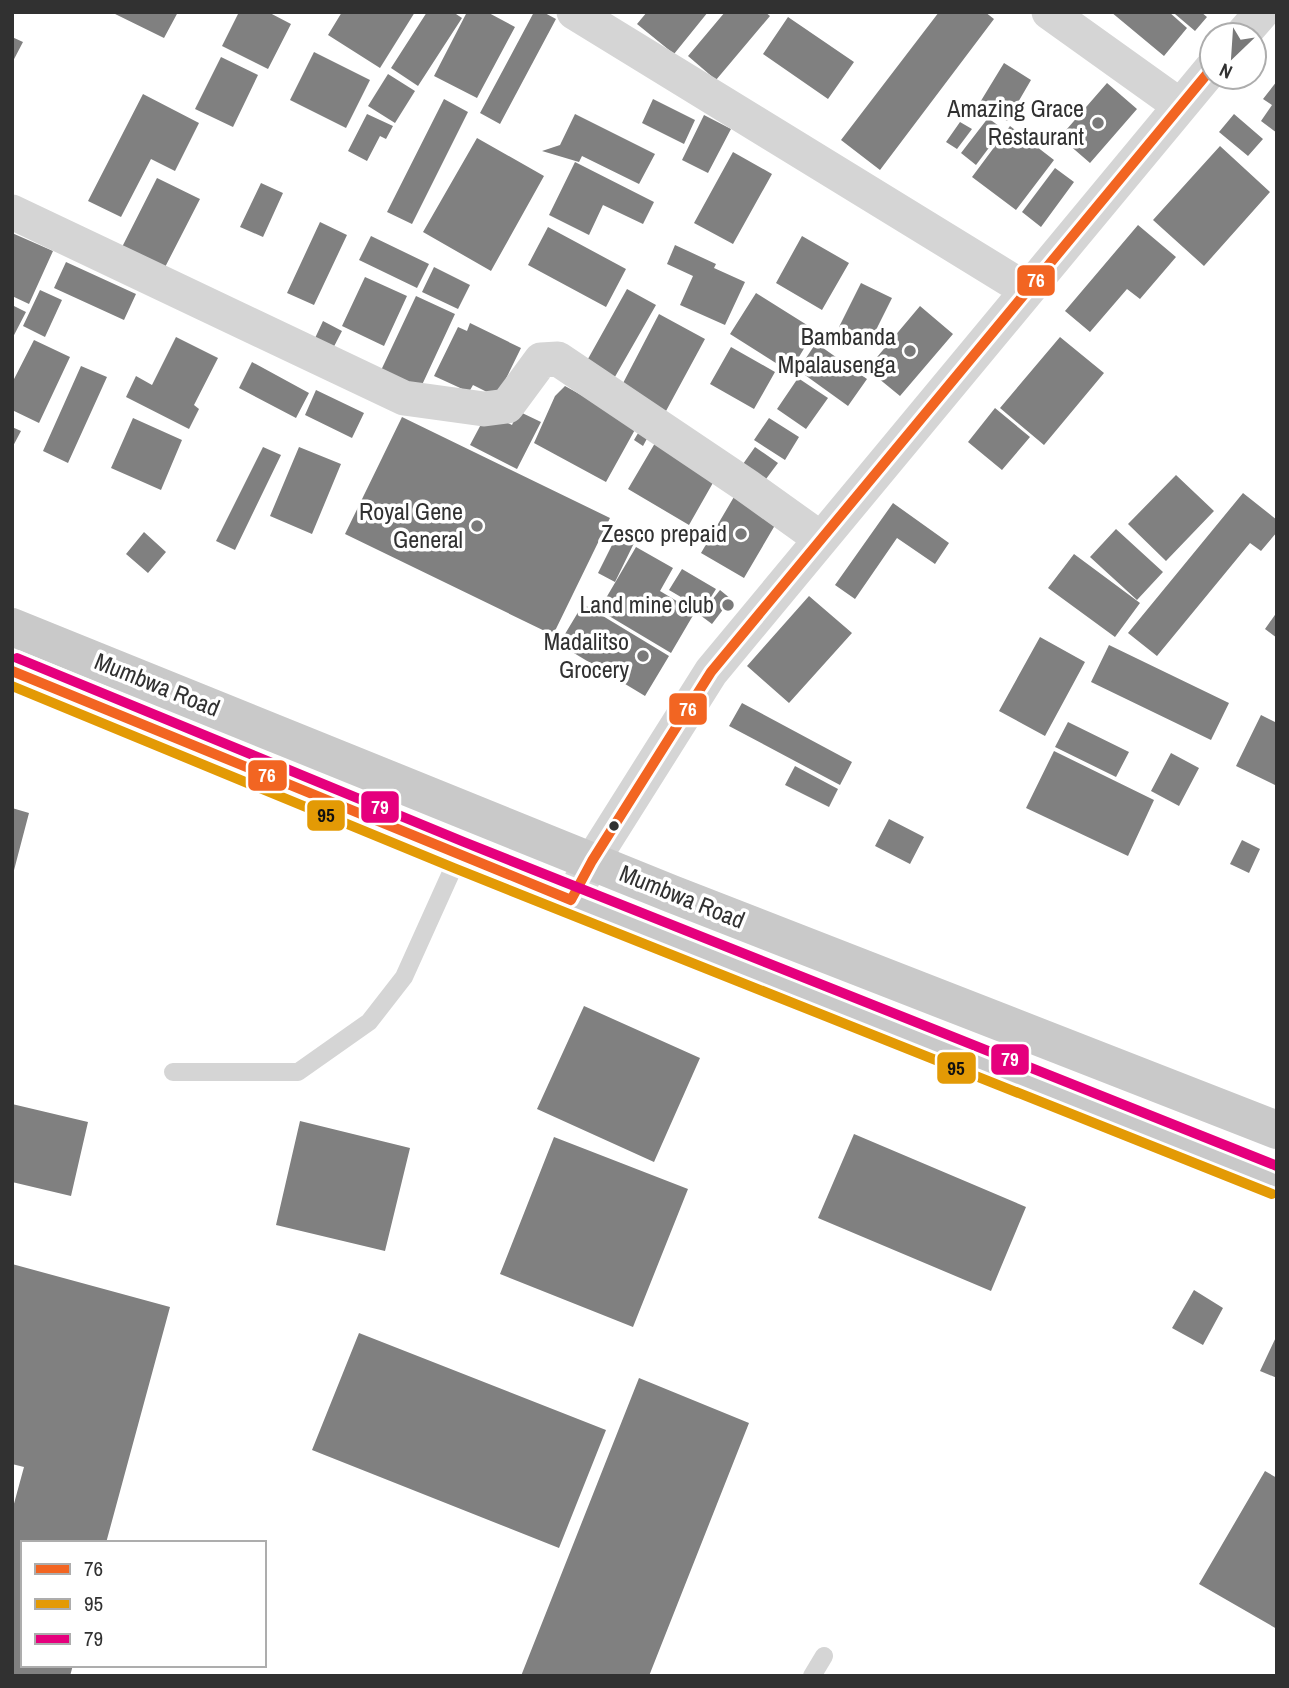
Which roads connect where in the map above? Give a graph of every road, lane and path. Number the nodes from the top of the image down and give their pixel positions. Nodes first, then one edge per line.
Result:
1 (574, 12) edge
2 (1049, 12) edge
3 (1198, 84) edge
4 (1179, 105) junction
5 (12, 212) edge
6 (1027, 290) junction
7 (821, 540) junction
8 (12, 627) edge
9 (12, 671) edge
10 (459, 855) junction
11 (592, 861) junction
12 (571, 900) junction
13 (173, 1072) dead end
14 (1277, 1130) edge
15 (1277, 1181) edge
16 (824, 1656) dead end
17 (813, 1676) edge

1 - 6 street
2 - 4 street
3 - 4 street
4 - 6 street
5 - 7 street
6 - 7 street
7 - 11 street
8 - 11 main road, Mumbwa Road
9 - 10 main road, Mumbwa Road
10 - 12 main road, Mumbwa Road
10 - 13 lane
11 - 12 street
11 - 14 main road, Mumbwa Road
12 - 15 main road, Mumbwa Road
16 - 17 lane

